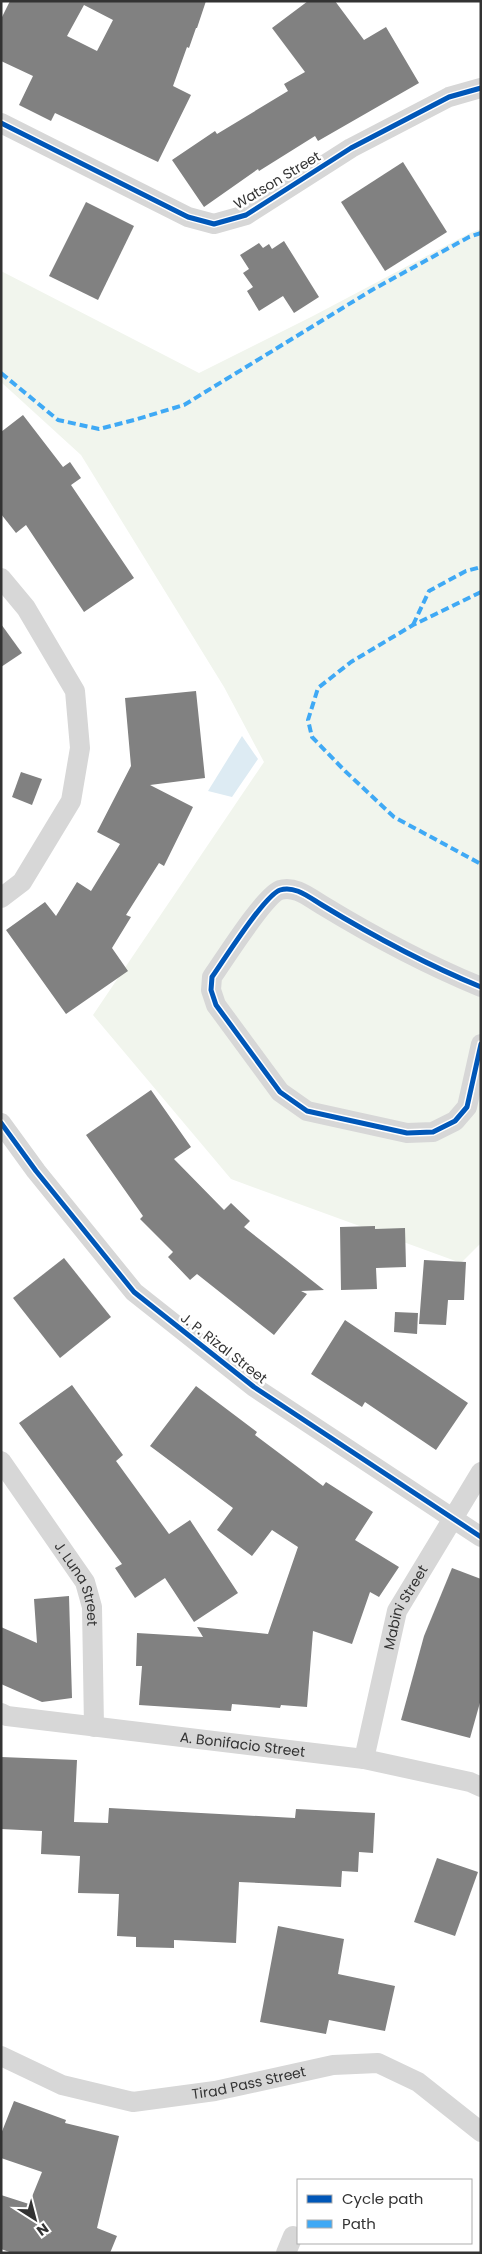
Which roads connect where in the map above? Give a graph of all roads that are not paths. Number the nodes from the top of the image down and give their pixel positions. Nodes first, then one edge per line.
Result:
1 (481, 88) edge
2 (1, 123) edge
3 (1, 578) edge
4 (1, 898) edge
5 (481, 987) edge
6 (481, 1044) edge
7 (1, 1123) edge
8 (1, 1461) edge
9 (481, 1472) edge
10 (452, 1520) junction
11 (481, 1537) edge
12 (1, 1713) edge
13 (94, 1727) junction
14 (364, 1759) junction
15 (481, 1787) edge
16 (1, 2056) edge
17 (481, 2132) edge

1 - 2 street, Watson Street
3 - 4 street
5 - 6 street
7 - 10 street, J. P. Rizal Street
8 - 13 street, J. Luna Street
9 - 10 street, Mabini Street
10 - 11 street, J. P. Rizal Street
10 - 14 street, Mabini Street
12 - 13 street, A. Bonifacio Street
13 - 14 street, A. Bonifacio Street
14 - 15 street, A. Bonifacio Street
16 - 17 street, Tirad Pass Street

